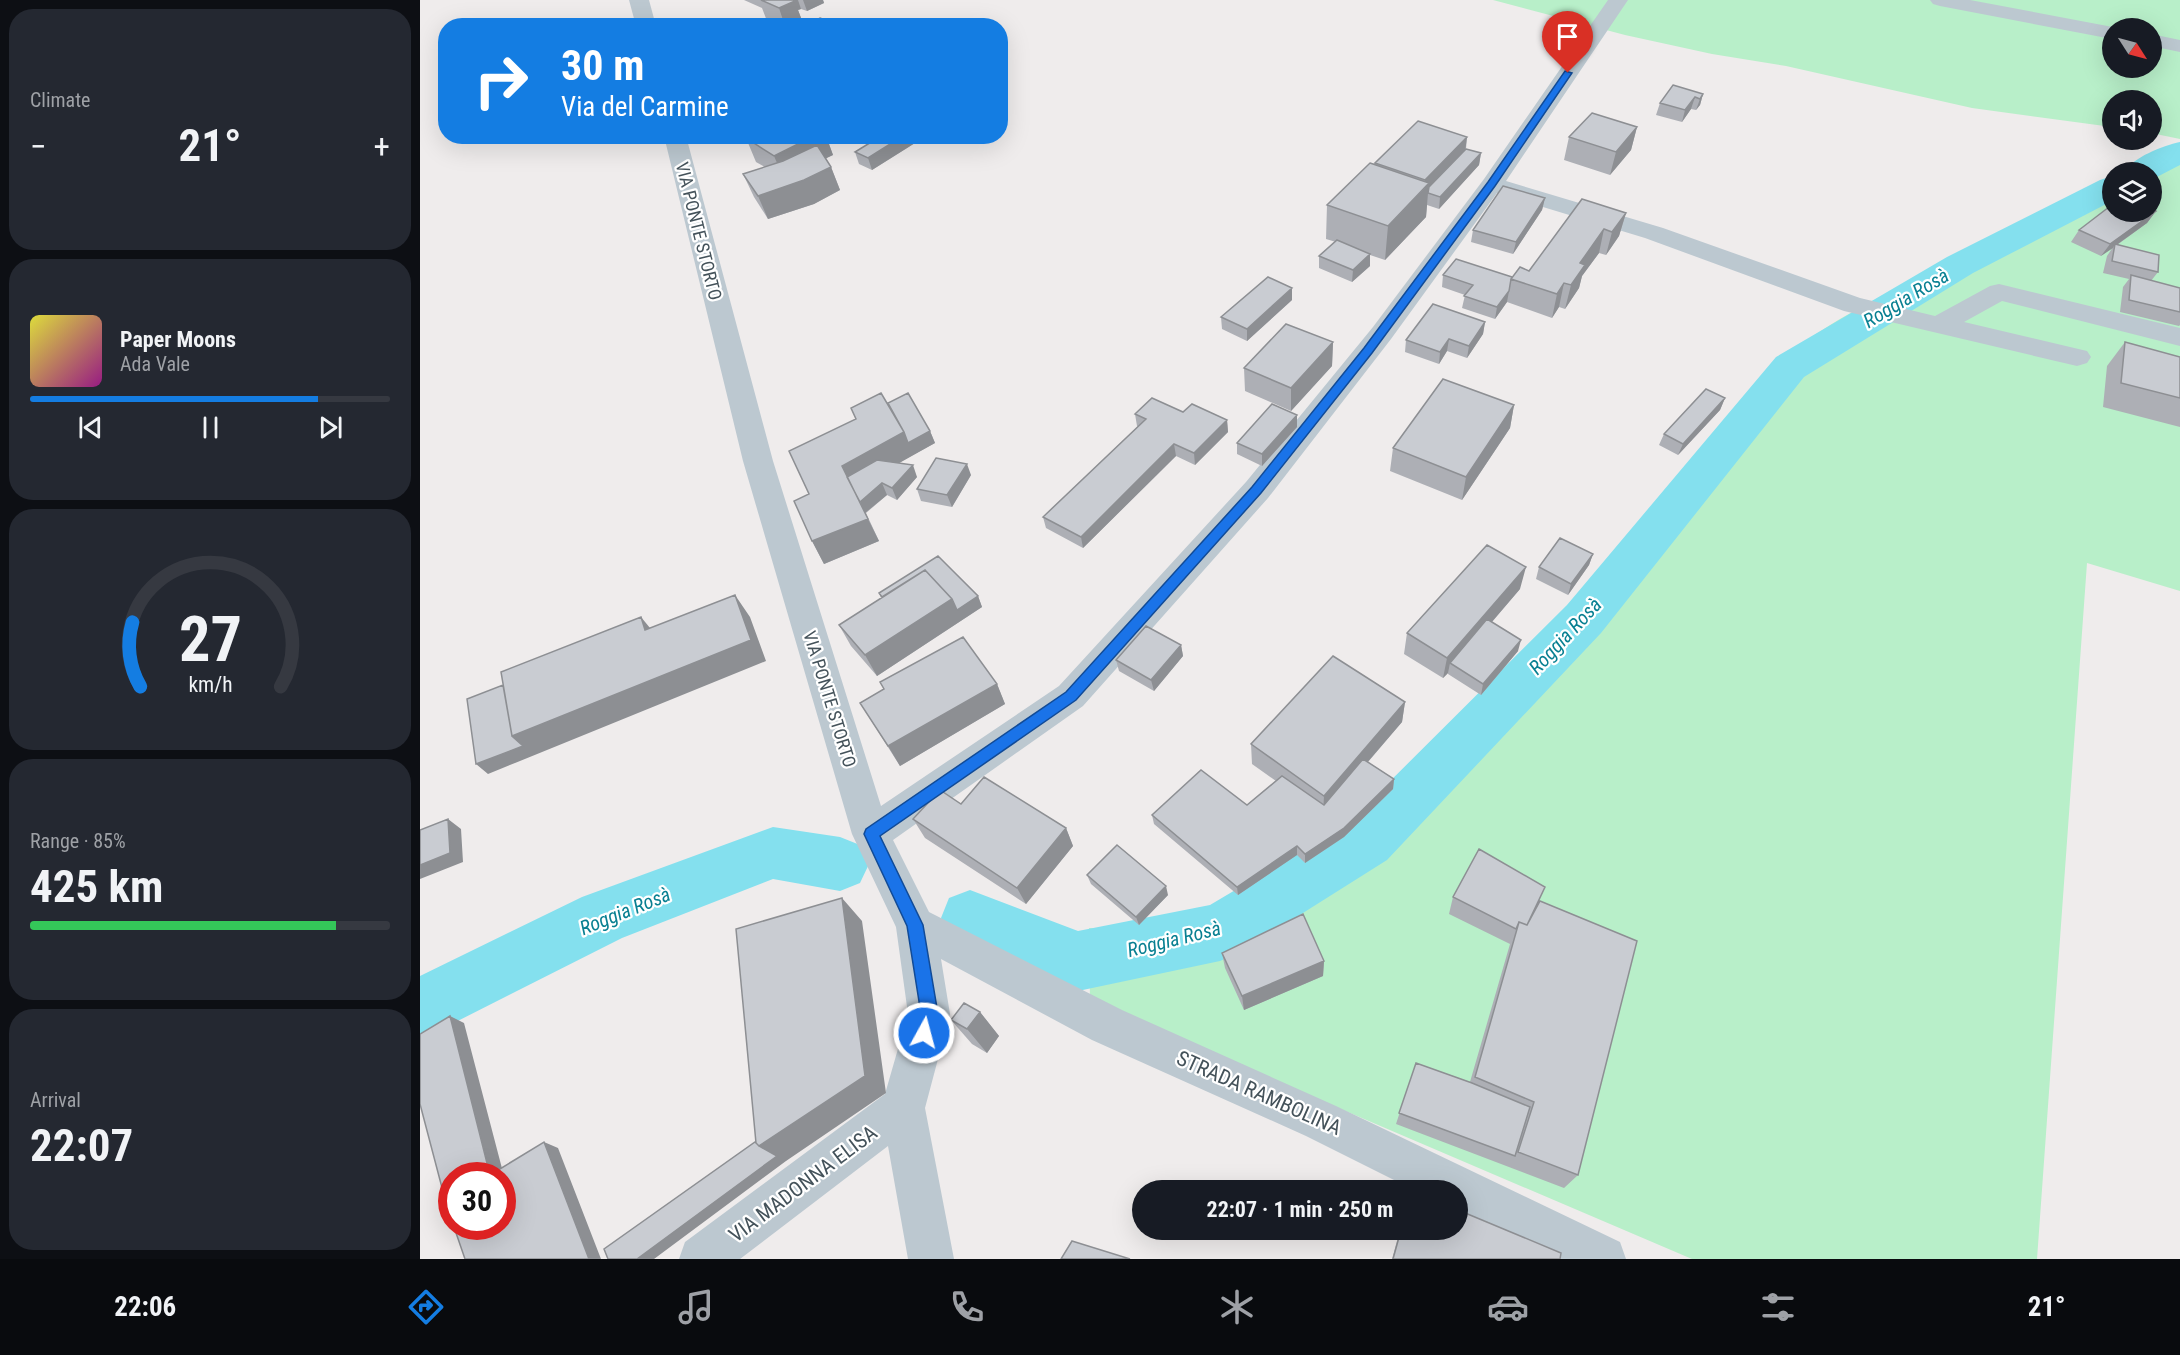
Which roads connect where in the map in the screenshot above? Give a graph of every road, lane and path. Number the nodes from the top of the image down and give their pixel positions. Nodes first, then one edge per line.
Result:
1 (639, 0) edge
2 (1618, 0) edge
3 (1940, 0) edge
4 (644, 18) edge
5 (2102, 31) edge
6 (2162, 42) edge
7 (2180, 46) edge
8 (677, 144) edge
9 (1491, 184) junction
10 (1938, 325) junction
11 (2180, 337) edge
12 (2077, 357) dead end
13 (871, 834) junction
14 (915, 925) junction
15 (903, 1108) junction
16 (702, 1259) edge
17 (931, 1259) edge
18 (1603, 1259) edge

1 - 4 street
2 - 9 street
3 - 5 street
6 - 7 street
8 - 13 street, VIA PONTE STORTO
9 - 10 street
9 - 13 street
10 - 11 street
10 - 12 street
13 - 14 street, VIA PONTE STORTO
14 - 15 street, VIA PONTE STORTO
14 - 18 street, STRADA RAMBOLINA
15 - 16 street, VIA MADONNA ELISA
15 - 17 street, VIA PONTE STORTO

